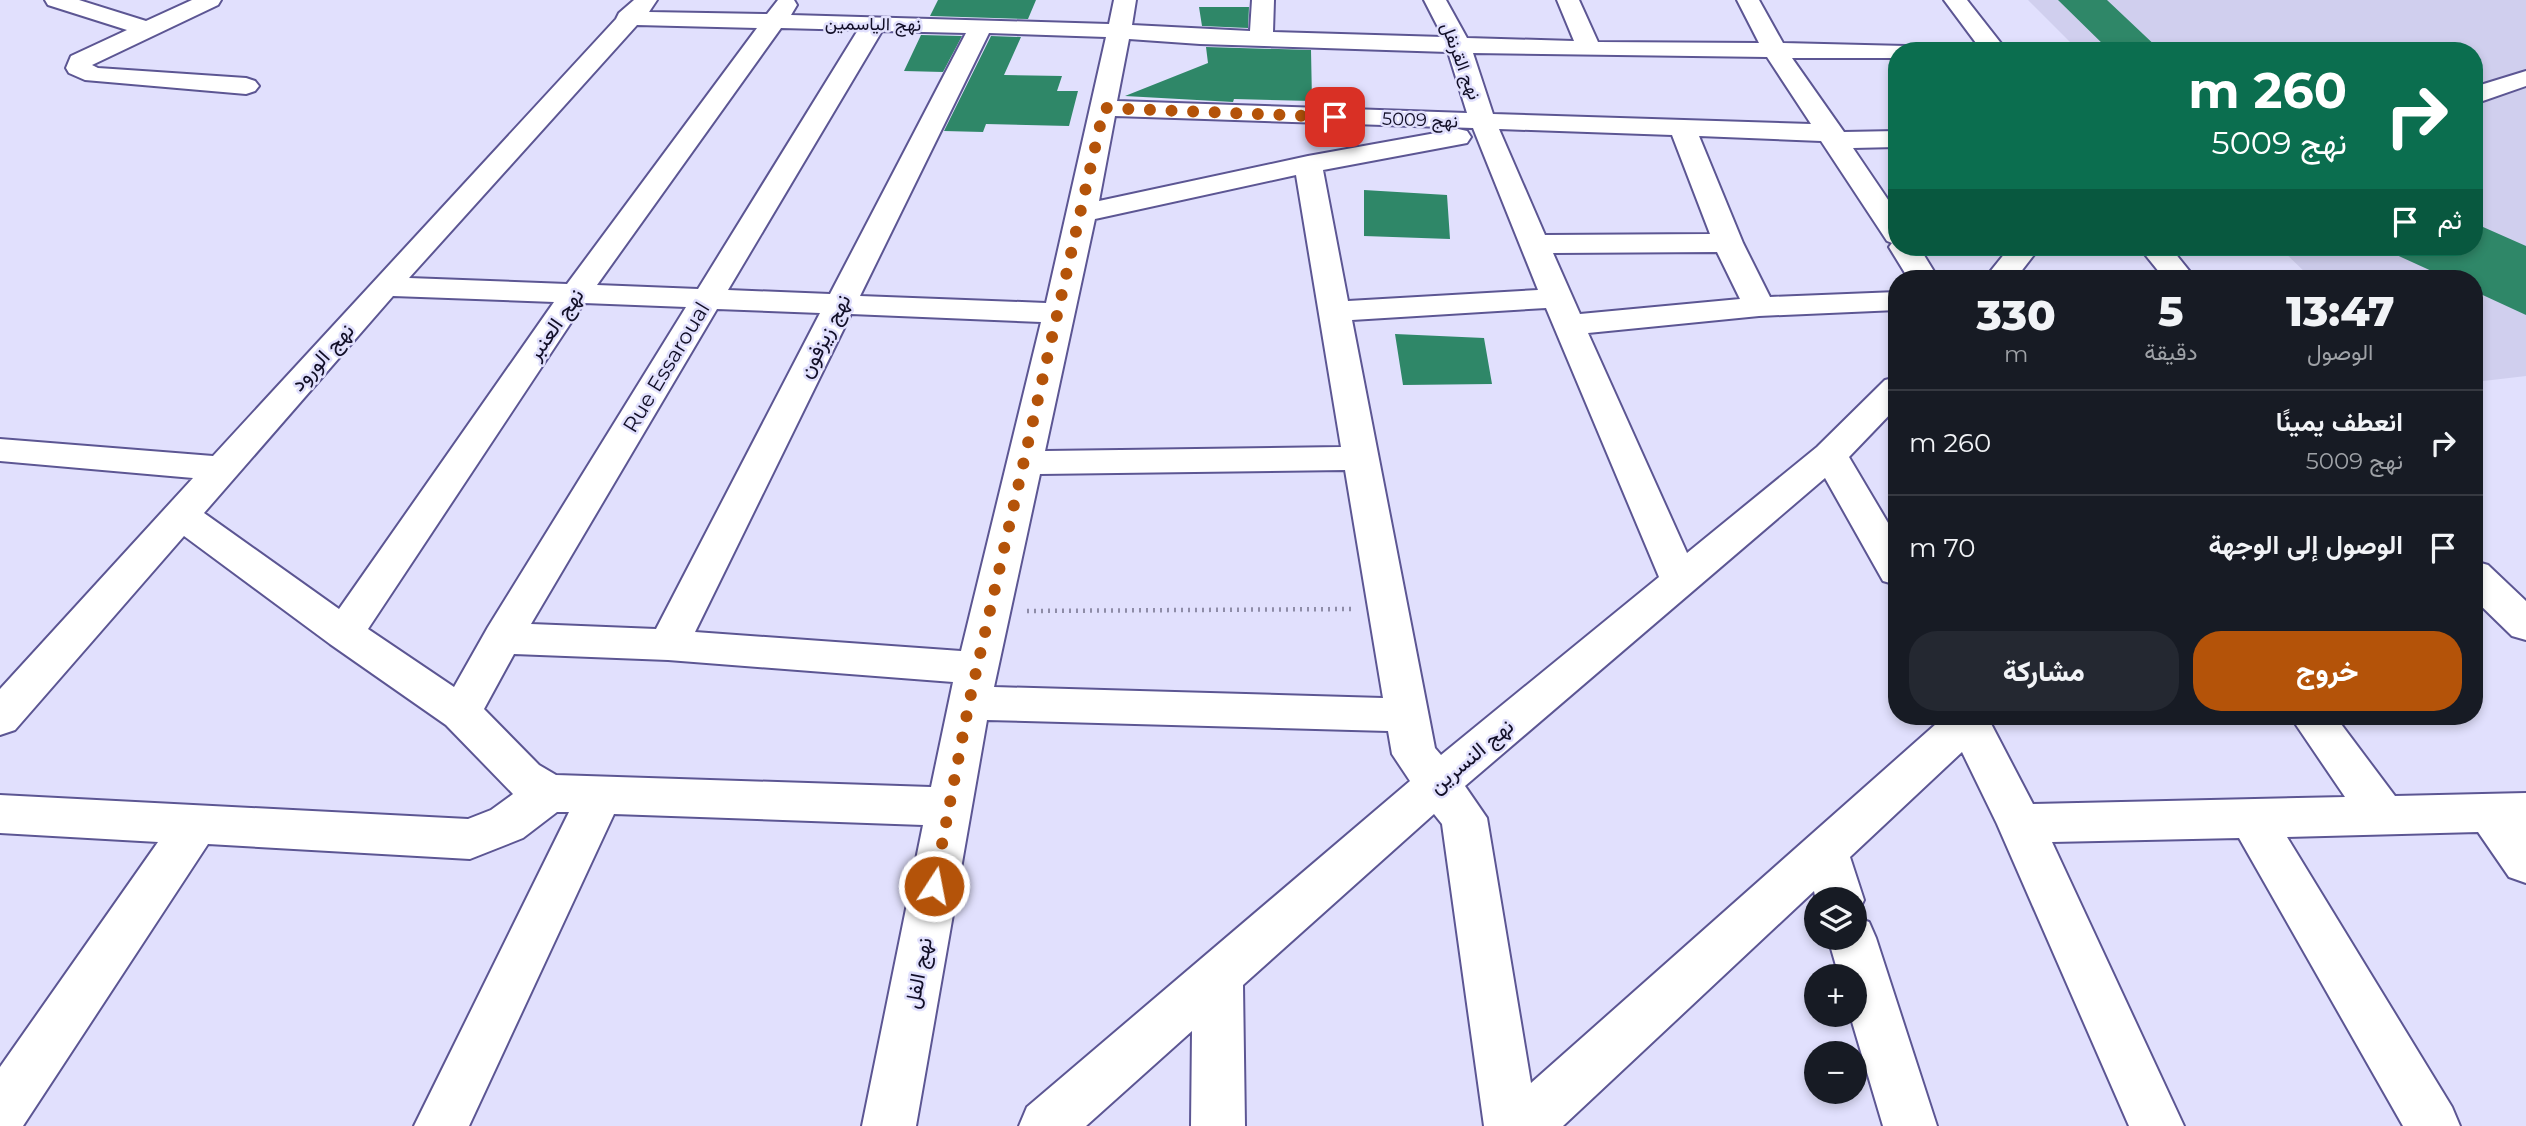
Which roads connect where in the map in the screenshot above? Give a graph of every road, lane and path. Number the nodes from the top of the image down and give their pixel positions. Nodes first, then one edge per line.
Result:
1 (56, 0) edge
2 (210, 0) edge
3 (1263, 0) edge
4 (1435, 0) edge
5 (1568, 0) edge
6 (1748, 0) edge
7 (1955, 0) edge
8 (928, 3) dead end
9 (637, 9) edge
10 (783, 11) edge
11 (1122, 16) edge
12 (890, 24) junction
13 (981, 26) junction
14 (147, 29) junction
15 (1261, 39) junction
16 (1988, 42) edge
17 (1458, 44) junction
18 (1589, 49) junction
19 (1888, 51) edge
20 (1776, 52) junction
21 (2526, 78) edge
22 (247, 86) dead end
23 (2483, 93) edge
24 (1104, 108) junction
25 (1485, 127) junction
26 (1683, 130) junction
27 (1834, 136) junction
28 (1888, 139) edge
29 (1308, 164) junction
30 (1082, 212) junction
31 (1888, 220) edge
32 (1728, 243) junction
33 (1534, 244) junction
34 (2018, 256) edge
35 (2161, 256) edge
36 (2006, 270) edge
37 (2172, 270) edge
38 (385, 286) junction
39 (575, 294) junction
40 (707, 299) junction
41 (1888, 301) edge
42 (840, 304) junction
43 (1759, 307) junction
44 (1336, 311) junction
45 (1564, 312) junction
46 (1058, 313) junction
47 (1888, 396) edge
48 (0, 450) edge
49 (1830, 455) junction
50 (1363, 458) junction
51 (1025, 463) junction
52 (223, 469) junction
53 (182, 515) junction
54 (1888, 555) edge
55 (1680, 581) junction
56 (2483, 584) edge
57 (1390, 609) junction
58 (989, 611) junction
59 (2526, 625) edge
60 (344, 633) junction
61 (502, 638) junction
62 (668, 645) junction
63 (973, 686) junction
64 (461, 713) junction
65 (1407, 715) junction
66 (0, 718) edge
67 (1959, 725) edge
68 (1970, 725) edge
69 (2318, 725) edge
70 (1437, 784) junction
71 (549, 793) junction
72 (600, 796) junction
73 (950, 807) junction
74 (2508, 813) edge
75 (0, 814) edge
76 (2384, 816) junction
77 (2252, 819) junction
78 (197, 823) junction
79 (2020, 824) junction
80 (1825, 850) junction
81 (2526, 863) edge
82 (1836, 887) edge
83 (1856, 950) edge
84 (1217, 977) junction
85 (0, 1113) edge
86 (441, 1126) edge
87 (889, 1126) edge
88 (1046, 1126) edge
89 (1218, 1126) edge
90 (1511, 1126) edge
91 (1523, 1126) edge
92 (1910, 1126) edge
93 (2157, 1126) edge
94 (2433, 1126) edge

1 - 14 street
2 - 14 street
3 - 15 street
4 - 17 street, نهج القرنفل
5 - 18 street
6 - 20 street
7 - 16 street
8 - 12 street, Rue Essaroual
9 - 10 street, نهج الياسمين
9 - 38 street, نهج الورود
10 - 12 street, نهج الياسمين
10 - 39 street, نهج العنبر
11 - 13 street, نهج الياسمين
11 - 15 street, نهج الياسمين
11 - 24 street, نهج الفل
12 - 13 street, نهج الياسمين
12 - 40 street, Rue Essaroual
13 - 42 street, نهج زيزفون
14 - 22 street
15 - 17 street, نهج الياسمين
17 - 18 street, نهج الياسمين
17 - 25 street, نهج القرنفل
18 - 20 street, نهج الياسمين
19 - 20 street, نهج الياسمين
20 - 27 street
21 - 23 street
24 - 25 street, نهج 5009
24 - 30 street, نهج الفل
25 - 26 street
25 - 29 street
25 - 33 street, نهج القرنفل
26 - 27 street
26 - 32 street
27 - 28 street
27 - 31 street
29 - 30 street
29 - 44 street
30 - 46 street, نهج الفل
32 - 33 street
32 - 43 street
33 - 45 street, نهج القرنفل
34 - 36 street
35 - 37 street
38 - 39 street
38 - 52 street, نهج الورود
39 - 40 street
39 - 60 street, نهج العنبر
40 - 42 street
40 - 61 street, Rue Essaroual
41 - 43 street
42 - 46 street
42 - 62 street, نهج زيزفون
43 - 45 street
44 - 45 street
44 - 50 street
45 - 55 street, نهج القرنفل
46 - 51 street, نهج الفل
47 - 49 street, نهج النسرين
48 - 52 street
49 - 54 street
49 - 55 street, نهج النسرين
50 - 51 street
50 - 57 street
51 - 58 street, نهج الفل
52 - 53 street, نهج الورود
53 - 60 street
53 - 66 street, نهج الورود
55 - 70 street, نهج النسرين
56 - 59 street
57 - 58 path
57 - 65 street
58 - 63 street, نهج الفل
60 - 64 street
61 - 62 street
61 - 64 street, Rue Essaroual
62 - 63 street
63 - 65 street
63 - 73 street, نهج الفل
64 - 71 street
65 - 70 street
67 - 80 street
68 - 79 street
69 - 76 street
70 - 84 street, نهج النسرين
70 - 90 street
71 - 72 street
71 - 78 street
72 - 73 street
72 - 86 street
73 - 87 street, نهج الفل
74 - 76 street
74 - 81 street
75 - 78 street
76 - 77 street
77 - 79 street
77 - 94 street
78 - 85 street
79 - 93 street
80 - 82 street
80 - 91 street
83 - 92 street
84 - 88 street, نهج النسرين
84 - 89 street

